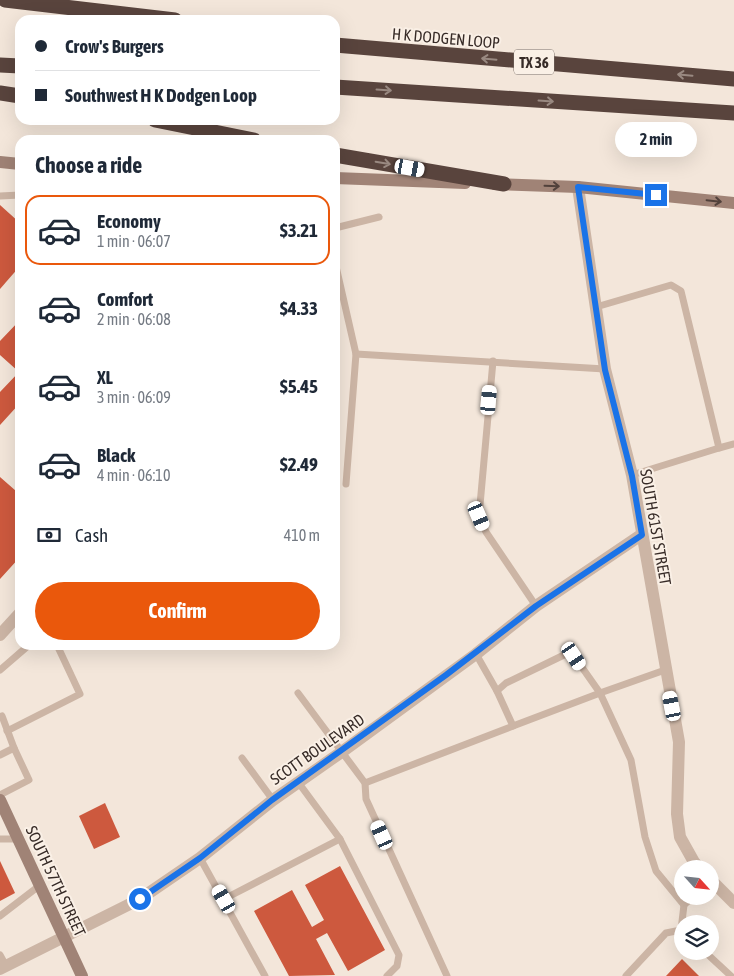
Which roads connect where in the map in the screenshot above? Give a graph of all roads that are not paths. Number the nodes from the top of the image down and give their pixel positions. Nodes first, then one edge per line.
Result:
1 (5, 0) edge
2 (133, 15) edge
3 (340, 45) edge
4 (0, 65) edge
5 (15, 66) edge
6 (734, 79) edge
7 (340, 87) edge
8 (0, 92) edge
9 (15, 95) edge
10 (734, 113) edge
11 (180, 125) edge
12 (229, 135) edge
13 (340, 156) edge
14 (0, 162) edge
15 (15, 164) edge
16 (340, 178) edge
17 (504, 184) junction
18 (578, 187) junction
19 (0, 196) edge
20 (15, 196) edge
21 (734, 203) edge
22 (379, 217) dead end
23 (340, 227) edge
24 (340, 284) edge
25 (596, 307) junction
26 (356, 354) junction
27 (493, 362) junction
28 (605, 370) junction
29 (734, 444) edge
30 (719, 448) junction
31 (632, 476) junction
32 (346, 484) dead end
33 (642, 535) junction
34 (536, 606) junction
35 (15, 618) edge
36 (0, 635) edge
37 (24, 650) edge
38 (59, 650) edge
39 (476, 654) junction
40 (0, 670) edge
41 (665, 670) junction
42 (497, 691) junction
43 (298, 693) dead end
44 (600, 693) junction
45 (1, 715) edge
46 (514, 726) junction
47 (7, 731) junction
48 (14, 748) junction
49 (343, 751) junction
50 (0, 755) edge
51 (242, 758) dead end
52 (298, 782) junction
53 (365, 783) junction
54 (0, 795) edge
55 (0, 800) edge
56 (272, 800) junction
57 (0, 839) edge
58 (18, 839) junction
59 (340, 839) junction
60 (200, 858) junction
61 (693, 860) edge
62 (39, 886) junction
63 (719, 889) edge
64 (674, 893) edge
65 (224, 899) junction
66 (734, 903) edge
67 (684, 905) edge
68 (683, 915) edge
69 (0, 916) edge
70 (674, 932) edge
71 (64, 938) junction
72 (714, 960) edge
73 (2, 963) edge
74 (82, 976) edge
75 (266, 976) edge
76 (387, 976) edge
77 (447, 976) edge
78 (626, 976) edge
79 (731, 976) edge

1 - 2 highway
6 -> 3 highway, H K DODGEN LOOP / TX 36
4 - 5 highway
7 -> 10 highway, TX 36
8 - 9 highway
11 - 12 highway
13 -> 17 highway
14 - 15 main road
16 - 17 main road
17 -> 18 main road
18 -> 21 main road
18 - 25 street, SOUTH 61ST STREET
19 - 20 lane
22 - 23 lane
24 - 26 lane
25 - 28 street, SOUTH 61ST STREET
25 - 30 lane
26 - 27 lane
26 - 32 lane
27 - 28 lane
27 - 34 lane
28 - 31 street, SOUTH 61ST STREET
29 - 30 lane
30 - 31 lane
31 - 33 street, SOUTH 61ST STREET
33 - 34 street, SCOTT BOULEVARD
33 - 41 street, SOUTH 61ST STREET
34 - 39 street, SCOTT BOULEVARD
35 - 36 street
37 - 40 lane
38 - 47 lane
39 - 42 lane
39 - 49 street, SCOTT BOULEVARD
41 - 44 lane
41 - 61 street, SOUTH 61ST STREET
42 - 44 lane
42 - 46 lane
43 - 49 lane
44 - 46 lane
44 - 64 lane
45 - 47 lane
46 - 53 lane
47 - 48 lane
48 - 50 lane
48 - 54 lane
49 - 52 street, SCOTT BOULEVARD
49 - 53 lane
51 - 56 lane
52 - 56 street, SCOTT BOULEVARD
52 - 59 lane
53 - 77 lane
55 - 58 main road, SOUTH 57TH STREET
56 - 60 street, SCOTT BOULEVARD
57 - 58 lane
58 - 62 main road, SOUTH 57TH STREET
59 - 65 lane
59 - 76 lane
60 - 65 lane
60 - 71 street, SCOTT BOULEVARD
62 - 69 lane
62 - 71 main road, SOUTH 57TH STREET
63 - 66 street
65 - 75 lane
67 - 68 lane
70 - 78 lane
71 - 73 street, SCOTT BOULEVARD
71 - 74 main road, SOUTH 57TH STREET
72 - 79 lane

